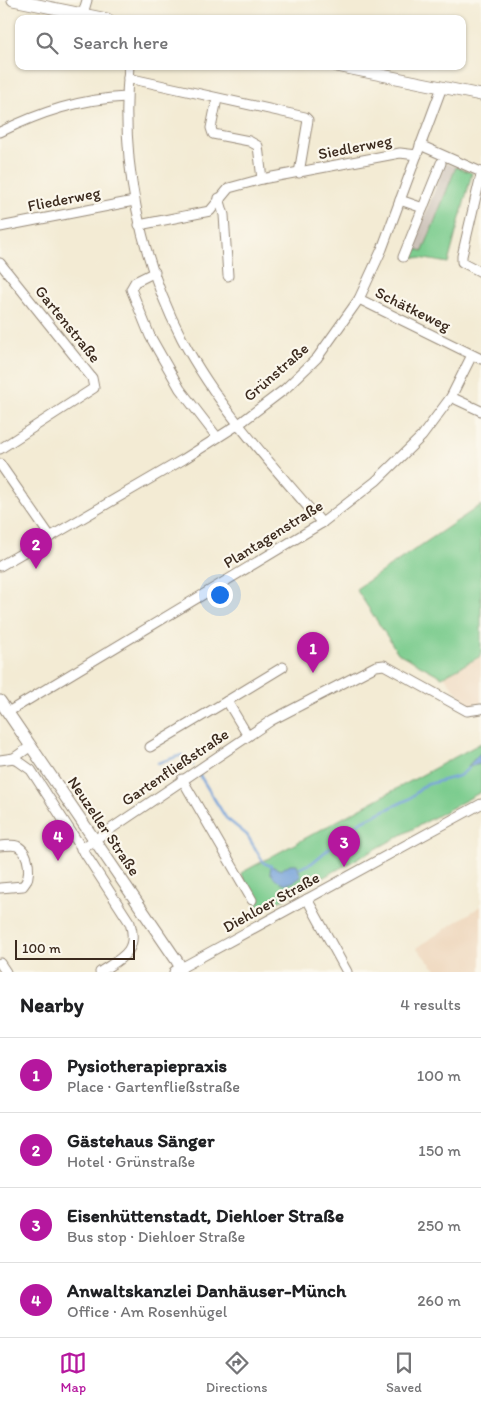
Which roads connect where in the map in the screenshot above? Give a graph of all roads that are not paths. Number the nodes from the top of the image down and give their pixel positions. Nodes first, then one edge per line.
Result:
1 (13, 0) edge
2 (87, 0) edge
3 (83, 14) junction
4 (88, 15) edge
5 (129, 70) edge
6 (357, 70) edge
7 (128, 78) junction
8 (442, 87) junction
9 (481, 95) edge
10 (126, 97) junction
11 (217, 99) junction
12 (0, 132) edge
13 (420, 146) junction
14 (417, 155) junction
15 (441, 163) dead end
16 (299, 173) junction
17 (481, 173) edge
18 (262, 179) junction
19 (220, 198) junction
20 (400, 200) junction
21 (134, 201) junction
22 (422, 208) junction
23 (139, 225) junction
24 (0, 227) edge
25 (403, 257) dead end
26 (0, 263) edge
27 (155, 272) junction
28 (481, 272) edge
29 (228, 276) dead end
30 (359, 299) junction
31 (477, 357) edge
32 (451, 397) junction
33 (481, 411) edge
34 (239, 424) junction
35 (217, 437) junction
36 (0, 449) edge
37 (0, 464) edge
38 (322, 523) junction
39 (50, 536) junction
40 (0, 566) edge
41 (283, 667) dead end
42 (0, 701) edge
43 (227, 702) junction
44 (481, 709) edge
45 (8, 712) junction
46 (248, 736) junction
47 (31, 746) junction
48 (150, 747) dead end
49 (14, 758) junction
50 (0, 760) edge
51 (182, 779) junction
52 (481, 804) edge
53 (94, 840) junction
54 (0, 846) edge
55 (81, 849) junction
56 (0, 888) edge
57 (307, 899) junction
58 (252, 900) dead end
59 (0, 963) edge
60 (178, 970) edge
61 (6, 972) edge
62 (100, 972) edge
63 (348, 972) edge

1 - 3 main road
2 - 3 street
3 - 4 main road
5 - 7 street
6 - 8 main road
7 - 10 street
7 - 11 street, Siedlerweg
8 - 9 main road
8 - 13 street, Grünstraße
10 - 12 street
10 - 21 street
11 - 16 street, Siedlerweg
11 - 18 street
13 - 14 street, Grünstraße
13 - 17 street
14 - 16 street, Siedlerweg
14 - 20 street, Grünstraße
15 - 22 street
16 - 18 street, Siedlerweg
17 - 28 street
18 - 19 street, Siedlerweg
19 - 23 street, Siedlerweg
19 - 29 street
20 - 22 street
20 - 30 street, Grünstraße
21 - 23 street
21 - 24 street, Fliederweg
22 - 25 street
23 - 27 street
26 - 36 street, Gartenstraße
27 - 34 street
27 - 35 street
30 - 31 street, Schätkeweg
30 - 34 street, Grünstraße
31 - 32 street, Plantagenstraße
32 - 33 street
32 - 38 street, Plantagenstraße
34 - 35 street, Grünstraße
34 - 38 street
35 - 39 street, Grünstraße
37 - 39 street
38 - 45 street, Plantagenstraße
39 - 40 street, Grünstraße
41 - 43 street, Gartenfließstraße
42 - 45 main road, Neuzeller Straße
43 - 46 street, Gartenfließstraße
43 - 48 street, Gartenfließstraße
44 - 46 street, Gartenfließstraße
45 - 47 main road, Neuzeller Straße
46 - 51 street, Gartenfließstraße
47 - 49 street
47 - 53 main road, Neuzeller Straße
49 - 50 street
49 - 55 street
51 - 53 street, Gartenfließstraße
51 - 58 street, Diehloer Straße
52 - 57 street, Diehloer Straße
53 - 55 street, Gartenfließstraße
53 - 60 main road, Neuzeller Straße
54 - 56 street
55 - 62 street
57 - 60 street, Diehloer Straße
57 - 63 street
59 - 61 street

